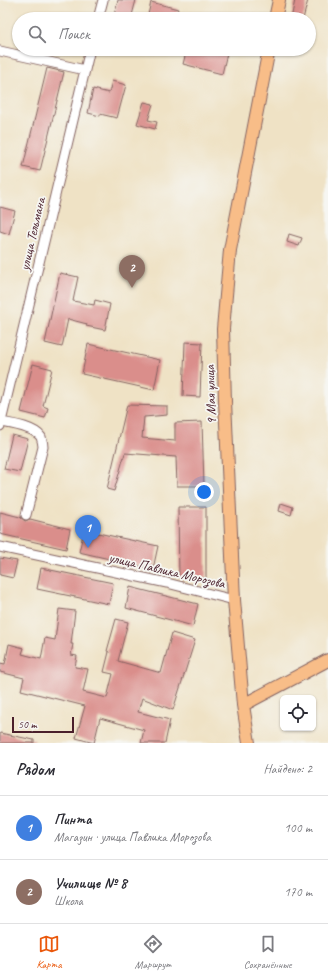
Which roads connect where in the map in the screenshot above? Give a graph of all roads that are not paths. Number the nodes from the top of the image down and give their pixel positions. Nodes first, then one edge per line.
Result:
1 (103, 0) edge
2 (279, 0) edge
3 (100, 12) edge
4 (276, 12) edge
5 (0, 51) edge
6 (12, 54) edge
7 (22, 56) edge
8 (88, 56) edge
9 (268, 56) edge
10 (85, 70) junction
11 (0, 424) edge
12 (26, 515) dead end
13 (0, 547) edge
14 (234, 600) junction
15 (328, 660) edge
16 (243, 705) junction
17 (249, 743) edge

1 - 3 street
2 - 4 main road
5 - 6 street
7 - 10 street
8 - 10 street, улица Тельмана
9 - 14 main road, 9 Мая улица
10 - 11 street, улица Тельмана
11 - 12 street
13 - 14 street, улица Павлика Морозова
14 - 16 main road, 9 Мая улица
15 - 16 main road
16 - 17 main road, 9 Мая улица

